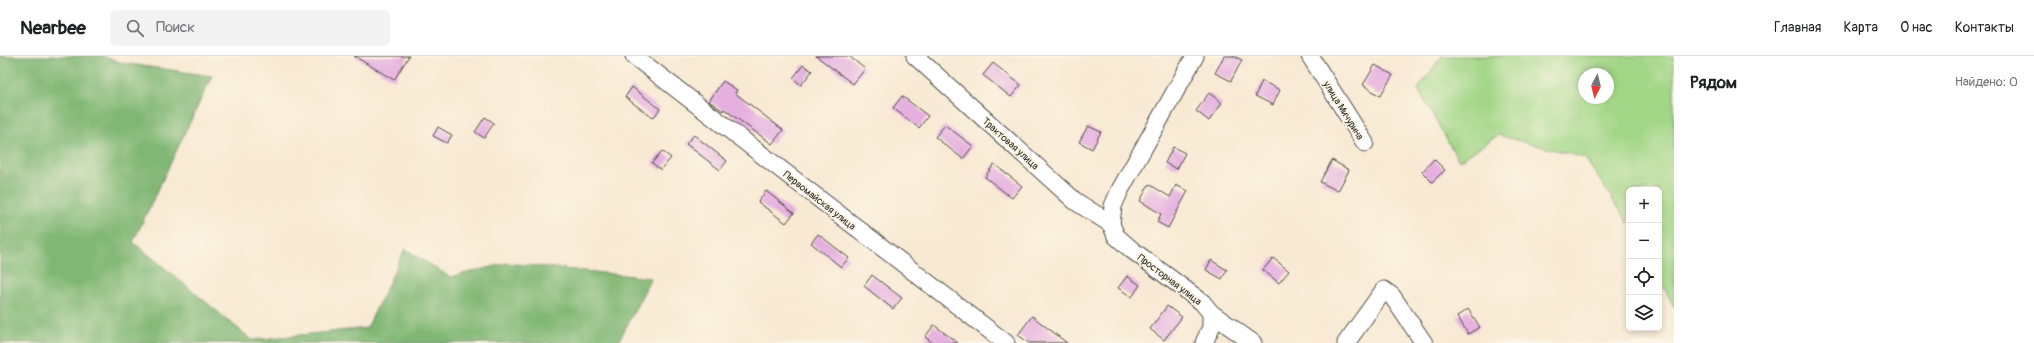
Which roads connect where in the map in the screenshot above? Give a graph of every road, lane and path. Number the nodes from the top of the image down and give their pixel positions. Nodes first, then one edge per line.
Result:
1 (634, 56) edge
2 (915, 56) edge
3 (1195, 56) edge
4 (1310, 56) edge
5 (1365, 144) dead end
6 (1111, 224) junction
7 (1211, 313) junction
8 (1006, 343) edge
9 (1204, 343) edge
10 (1253, 343) edge
11 (1346, 343) edge
12 (1424, 343) edge

1 - 8 street, Первомайская улица
2 - 6 street, Трактовая улица
3 - 6 street
4 - 5 street, улица Мичурина
6 - 7 street, Просторная улица
7 - 9 street
7 - 10 street, Просторная улица
11 - 12 street

